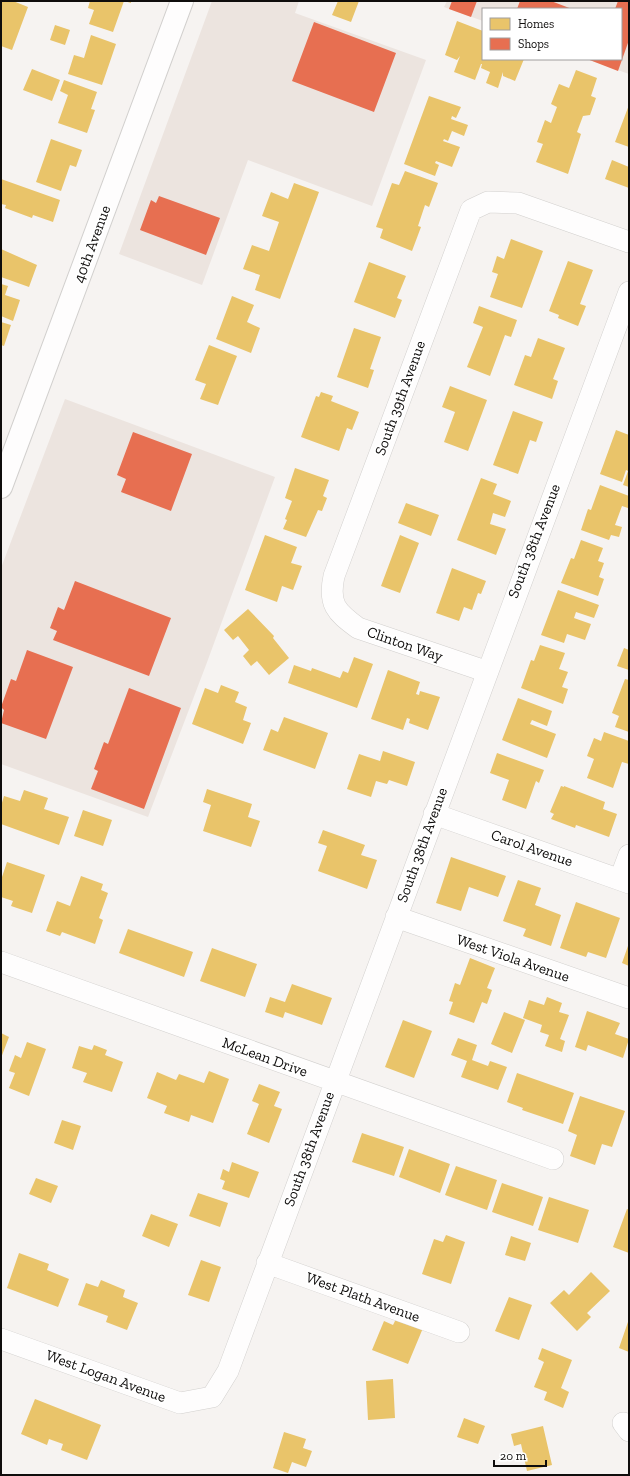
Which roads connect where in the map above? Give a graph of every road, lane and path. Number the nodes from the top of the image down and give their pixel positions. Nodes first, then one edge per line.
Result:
1 (182, 1) edge
2 (629, 242) edge
3 (629, 292) edge
4 (1, 487) edge
5 (333, 605) joint
6 (485, 671) junction
7 (434, 814) junction
8 (629, 854) edge
9 (624, 881) edge
10 (396, 917) junction
11 (1, 962) edge
12 (629, 998) edge
13 (334, 1082) junction
14 (553, 1159) dead end
15 (267, 1263) junction
16 (459, 1332) dead end
17 (1, 1339) edge
18 (212, 1397) joint

1 - 4 main road, 40th Avenue
2 - 5 street, South 39th Avenue
3 - 6 street, South 38th Avenue
5 - 6 street, Clinton Way
6 - 7 street, South 38th Avenue
7 - 9 street, Carol Avenue
7 - 10 street, South 38th Avenue
8 - 9 street
10 - 12 street, West Viola Avenue
10 - 13 street, South 38th Avenue
11 - 13 street, McLean Drive
13 - 14 street, McLean Drive
13 - 15 street, South 38th Avenue
15 - 16 street, West Plath Avenue
15 - 18 street, South 38th Avenue
17 - 18 street, West Logan Avenue

